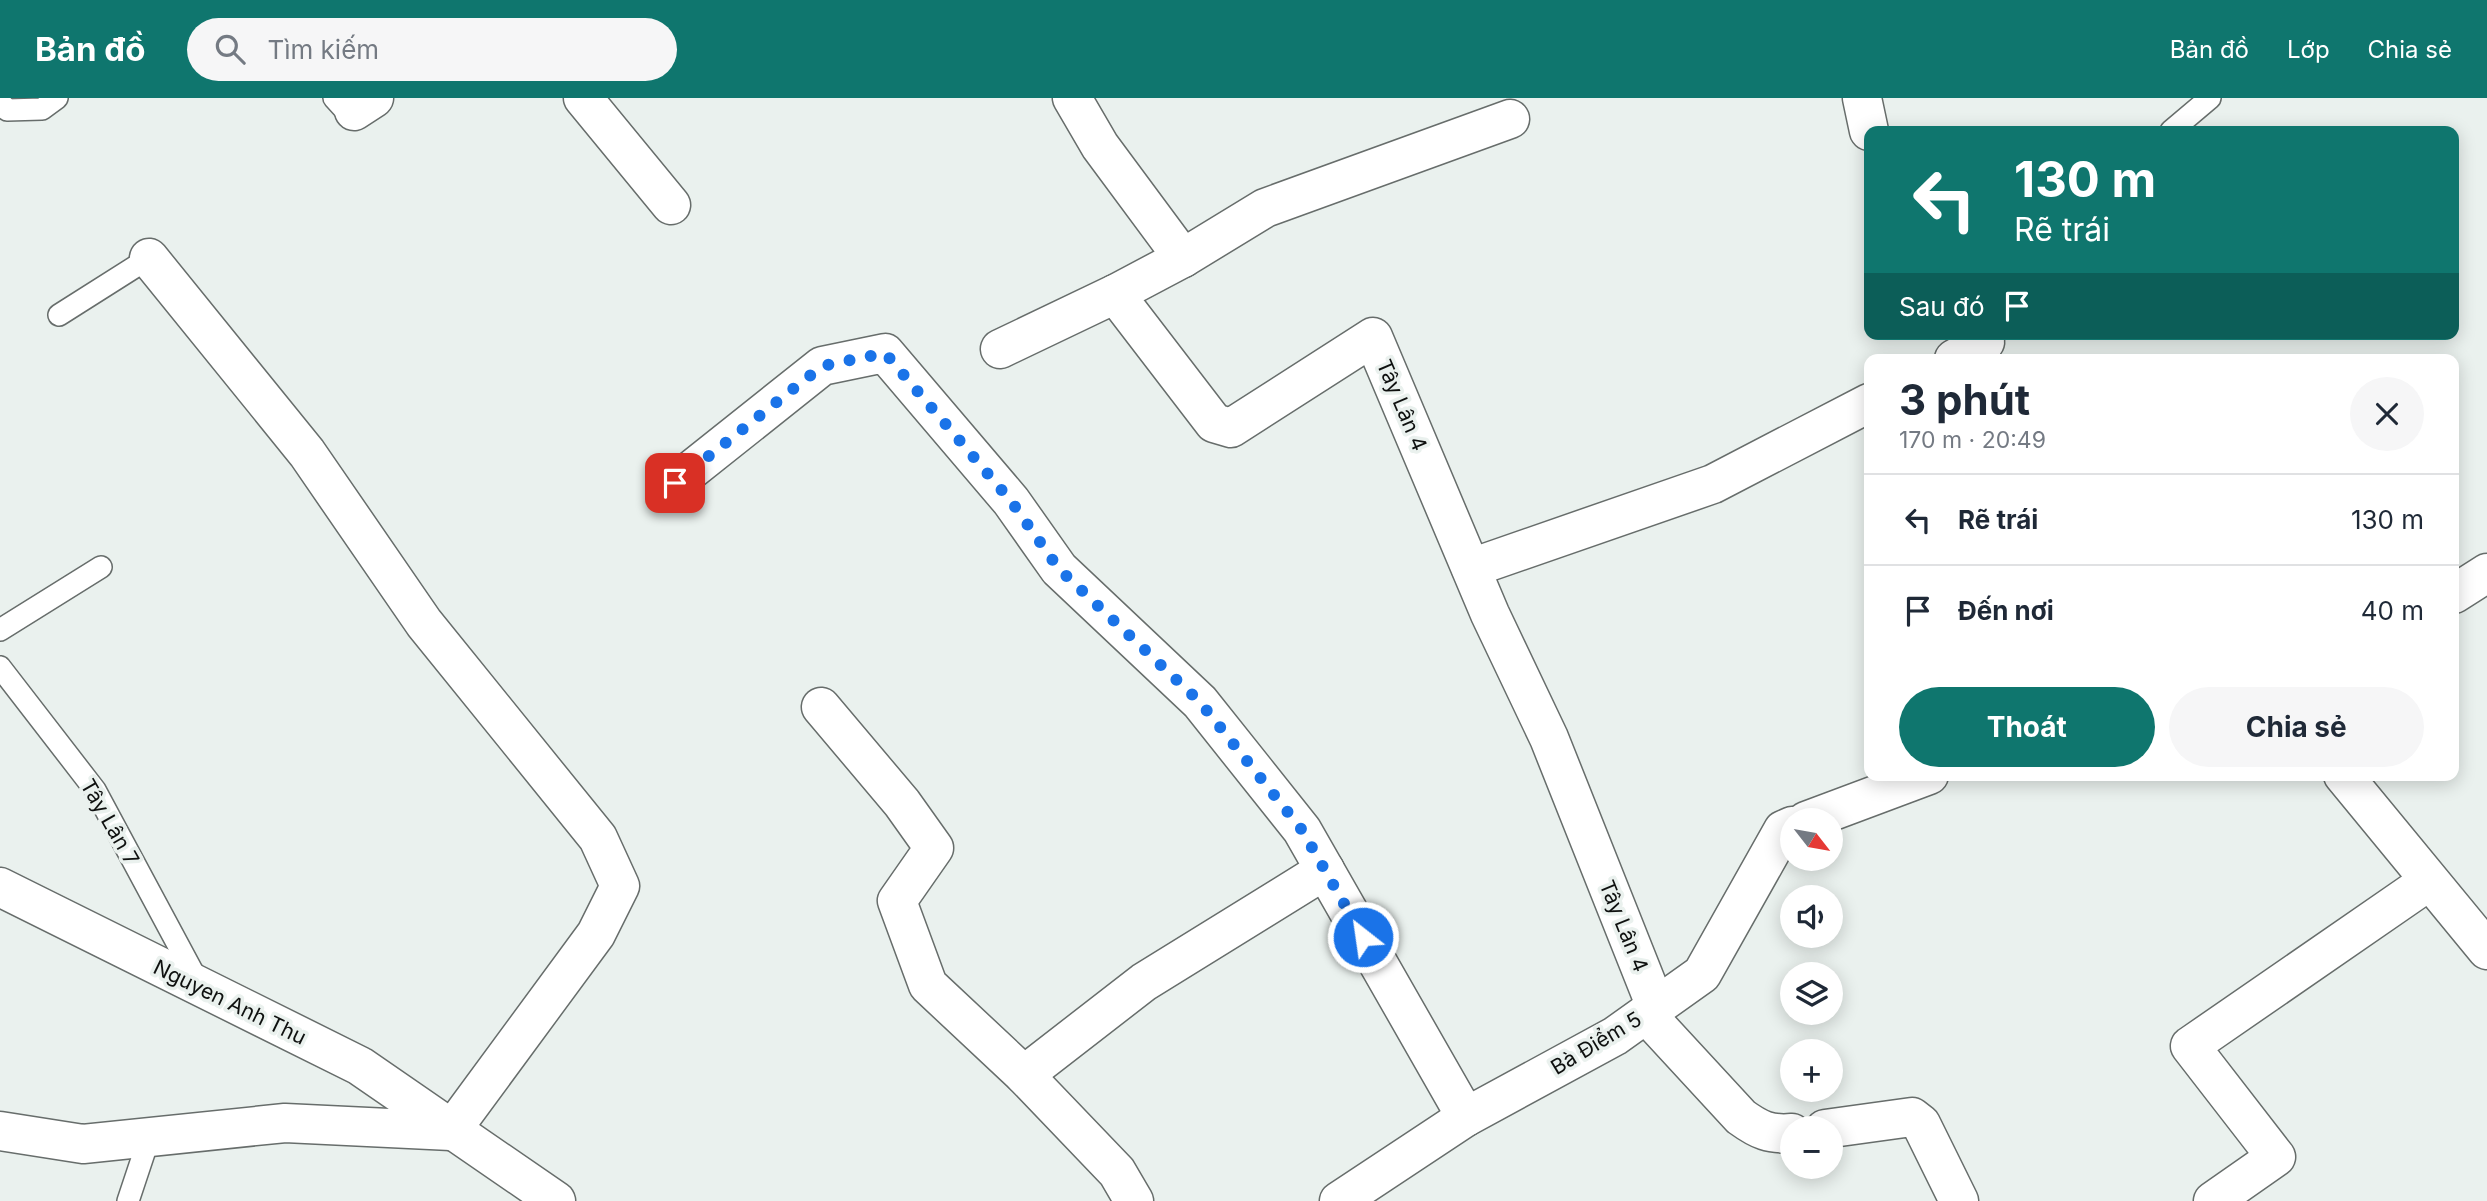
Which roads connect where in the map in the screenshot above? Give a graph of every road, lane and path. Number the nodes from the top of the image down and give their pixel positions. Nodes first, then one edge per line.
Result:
1 (57, 98) edge
2 (583, 98) edge
3 (1072, 98) edge
4 (1862, 98) edge
5 (2210, 98) edge
6 (0, 102) edge
7 (1510, 119) dead end
8 (1868, 126) edge
9 (2177, 126) edge
10 (671, 205) dead end
11 (149, 258) joint
12 (1184, 258) junction
13 (1115, 294) junction
14 (59, 315) dead end
15 (1000, 349) dead end
16 (1864, 406) edge
17 (675, 483) dead end
18 (101, 567) dead end
19 (1471, 568) junction
20 (2487, 573) edge
21 (2459, 591) edge
22 (0, 630) edge
23 (0, 667) edge
24 (821, 707) dead end
25 (1913, 781) edge
26 (2348, 781) edge
27 (1841, 808) edge
28 (1780, 835) edge
29 (1325, 870) junction
30 (2429, 881) junction
31 (0, 887) edge
32 (2487, 950) edge
33 (202, 989) junction
34 (1651, 1010) junction
35 (1024, 1075) junction
36 (1466, 1117) junction
37 (1843, 1127) edge
38 (0, 1130) edge
39 (451, 1131) junction
40 (1780, 1134) edge
41 (150, 1135) junction
42 (128, 1201) edge
43 (556, 1201) edge
44 (1134, 1201) edge
45 (1339, 1201) edge
46 (1959, 1201) edge
47 (2213, 1201) edge

1 - 6 lane
2 - 10 street
3 - 12 street
4 - 8 street
5 - 9 lane
7 - 12 street
11 - 14 lane
11 - 39 street
12 - 13 street
13 - 15 street
13 - 19 street, Tây Lân 4
16 - 19 street
17 - 29 street
18 - 22 lane
19 - 34 street, Tây Lân 4
20 - 21 street
23 - 33 lane, Tây Lân 7
24 - 35 street
25 - 27 street
26 - 30 street
28 - 34 street, Bà Điểm 5
29 - 35 street
29 - 36 street
30 - 32 street
30 - 47 street
31 - 33 street, Nguyen Anh Thu
33 - 39 street, Nguyen Anh Thu
34 - 36 street, Bà Điểm 5
34 - 40 street
35 - 44 street
36 - 45 street, Bà Điểm 5
37 - 46 street
38 - 41 street
39 - 41 street
39 - 43 street, Nguyen Anh Thu
41 - 42 lane

